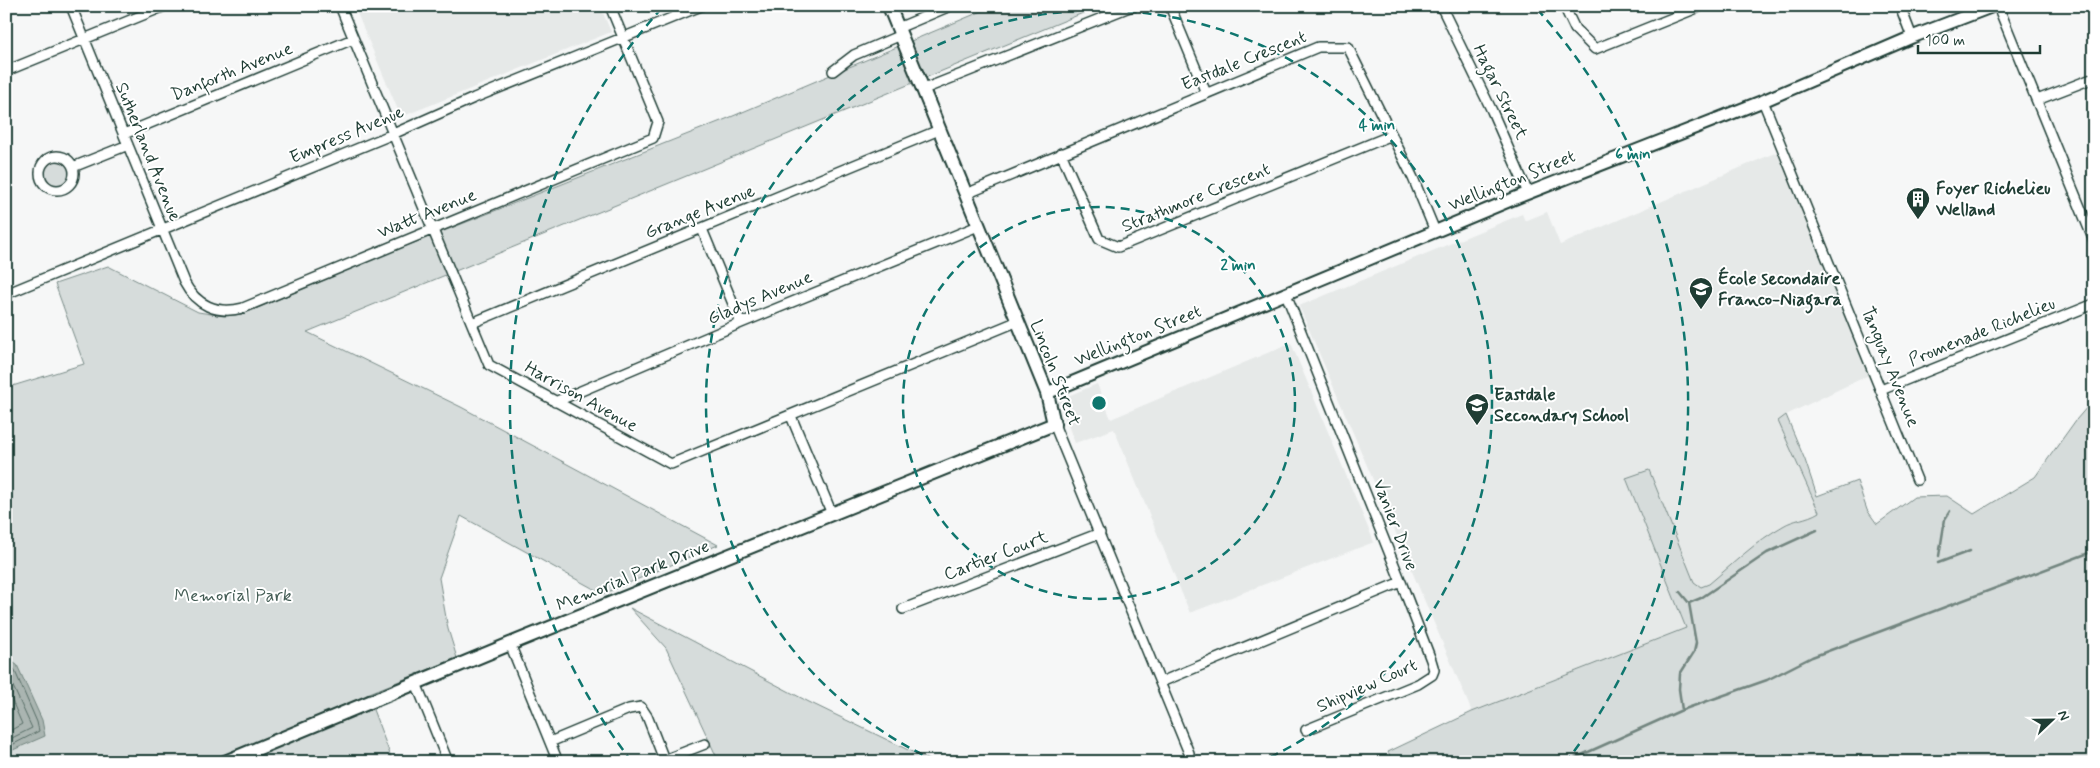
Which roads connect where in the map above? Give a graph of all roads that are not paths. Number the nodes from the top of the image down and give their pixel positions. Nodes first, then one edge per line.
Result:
1 (70, 6) edge
2 (165, 6) edge
3 (340, 6) edge
4 (610, 6) edge
5 (701, 6) edge
6 (889, 6) edge
7 (950, 6) edge
8 (1132, 6) edge
9 (1170, 6) edge
10 (1441, 6) edge
11 (1702, 6) edge
12 (1900, 6) edge
13 (1993, 6) edge
14 (1998, 6) edge
15 (1564, 7) edge
16 (899, 31) junction
17 (624, 38) junction
18 (1912, 38) junction
19 (353, 39) junction
20 (84, 40) junction
21 (6, 71) edge
22 (833, 71) dead end
23 (2094, 78) edge
24 (924, 89) junction
25 (1206, 93) junction
26 (2037, 100) junction
27 (1763, 101) junction
28 (940, 130) junction
29 (124, 134) junction
30 (393, 134) junction
31 (1392, 135) junction
32 (128, 145) junction
33 (1061, 153) junction
34 (73, 166) dead end
35 (1528, 193) junction
36 (966, 194) junction
37 (978, 226) junction
38 (163, 229) junction
39 (432, 229) junction
40 (702, 229) junction
41 (1435, 231) junction
42 (2094, 240) edge
43 (6, 294) edge
44 (1286, 294) junction
45 (2094, 304) edge
46 (204, 305) joint
47 (1016, 322) junction
48 (472, 323) junction
49 (741, 323) junction
50 (1882, 390) junction
51 (1046, 393) junction
52 (555, 402) junction
53 (791, 416) junction
54 (1054, 424) junction
55 (1917, 480) dead end
56 (832, 514) junction
57 (1100, 533) junction
58 (1401, 582) junction
59 (903, 609) dead end
60 (510, 644) junction
61 (1161, 682) junction
62 (416, 683) junction
63 (1306, 730) dead end
64 (550, 742) junction
65 (705, 744) dead end
66 (1189, 752) dead end
67 (665, 761) edge
68 (225, 762) edge
69 (448, 762) edge
70 (558, 762) edge

1 - 20 street, Sutherland Avenue
2 - 20 street
3 - 19 street, Harrison Avenue
4 - 17 street
5 - 17 street, Empress Avenue
6 - 16 main road, Lincoln Street
7 - 16 street
8 - 24 street
9 - 25 street
10 - 35 street, Hagar Street
11 - 15 street
12 - 18 street
13 - 18 street, Wellington Street
14 - 26 street
16 - 22 street
16 - 24 main road, Lincoln Street
17 - 30 street, Empress Avenue
17 - 39 street, Watt Avenue
18 - 27 street, Wellington Street
19 - 29 street, Danforth Avenue
19 - 30 street, Harrison Avenue
20 - 21 street
20 - 29 street, Sutherland Avenue
23 - 26 street
24 - 28 main road, Lincoln Street
25 - 31 street, Eastdale Crescent
25 - 33 street, Eastdale Crescent
26 - 42 street
27 - 35 street, Wellington Street
27 - 50 street, Tanguay Avenue
28 - 36 main road, Lincoln Street
28 - 40 street, Grange Avenue
29 - 32 street, Sutherland Avenue
30 - 38 street, Empress Avenue
30 - 39 street, Harrison Avenue
31 - 33 street, Strathmore Crescent
31 - 41 street, Eastdale Crescent
32 - 34 street
32 - 38 street, Sutherland Avenue
33 - 36 street, Eastdale Crescent
35 - 41 street, Wellington Street
36 - 37 main road, Lincoln Street
37 - 47 main road, Lincoln Street
37 - 49 street, Gladys Avenue
38 - 43 street, Empress Avenue
38 - 46 street, Sutherland Avenue
39 - 46 street, Watt Avenue
39 - 48 street, Harrison Avenue
40 - 48 street, Grange Avenue
40 - 49 street
41 - 44 street, Wellington Street
44 - 51 street, Wellington Street
44 - 58 street, Vanier Drive
45 - 50 street, Promenade Richelieu
47 - 51 main road, Lincoln Street
47 - 53 street, Harrison Avenue
48 - 52 street, Harrison Avenue
49 - 52 street, Gladys Avenue
50 - 55 street, Tanguay Avenue
51 - 54 main road, Lincoln Street
52 - 53 street, Harrison Avenue
53 - 56 street
54 - 56 main road, Memorial Park Drive
54 - 57 street, Lincoln Street
56 - 60 main road, Memorial Park Drive
57 - 59 street, Cartier Court
57 - 61 street, Lincoln Street
58 - 61 street, Vanier Drive
58 - 63 street, Shipview Court
60 - 62 main road, Memorial Park Drive
60 - 64 street
61 - 66 street, Lincoln Street
62 - 68 main road, Memorial Park Drive
62 - 69 street
64 - 67 street
64 - 70 street
65 - 67 street

